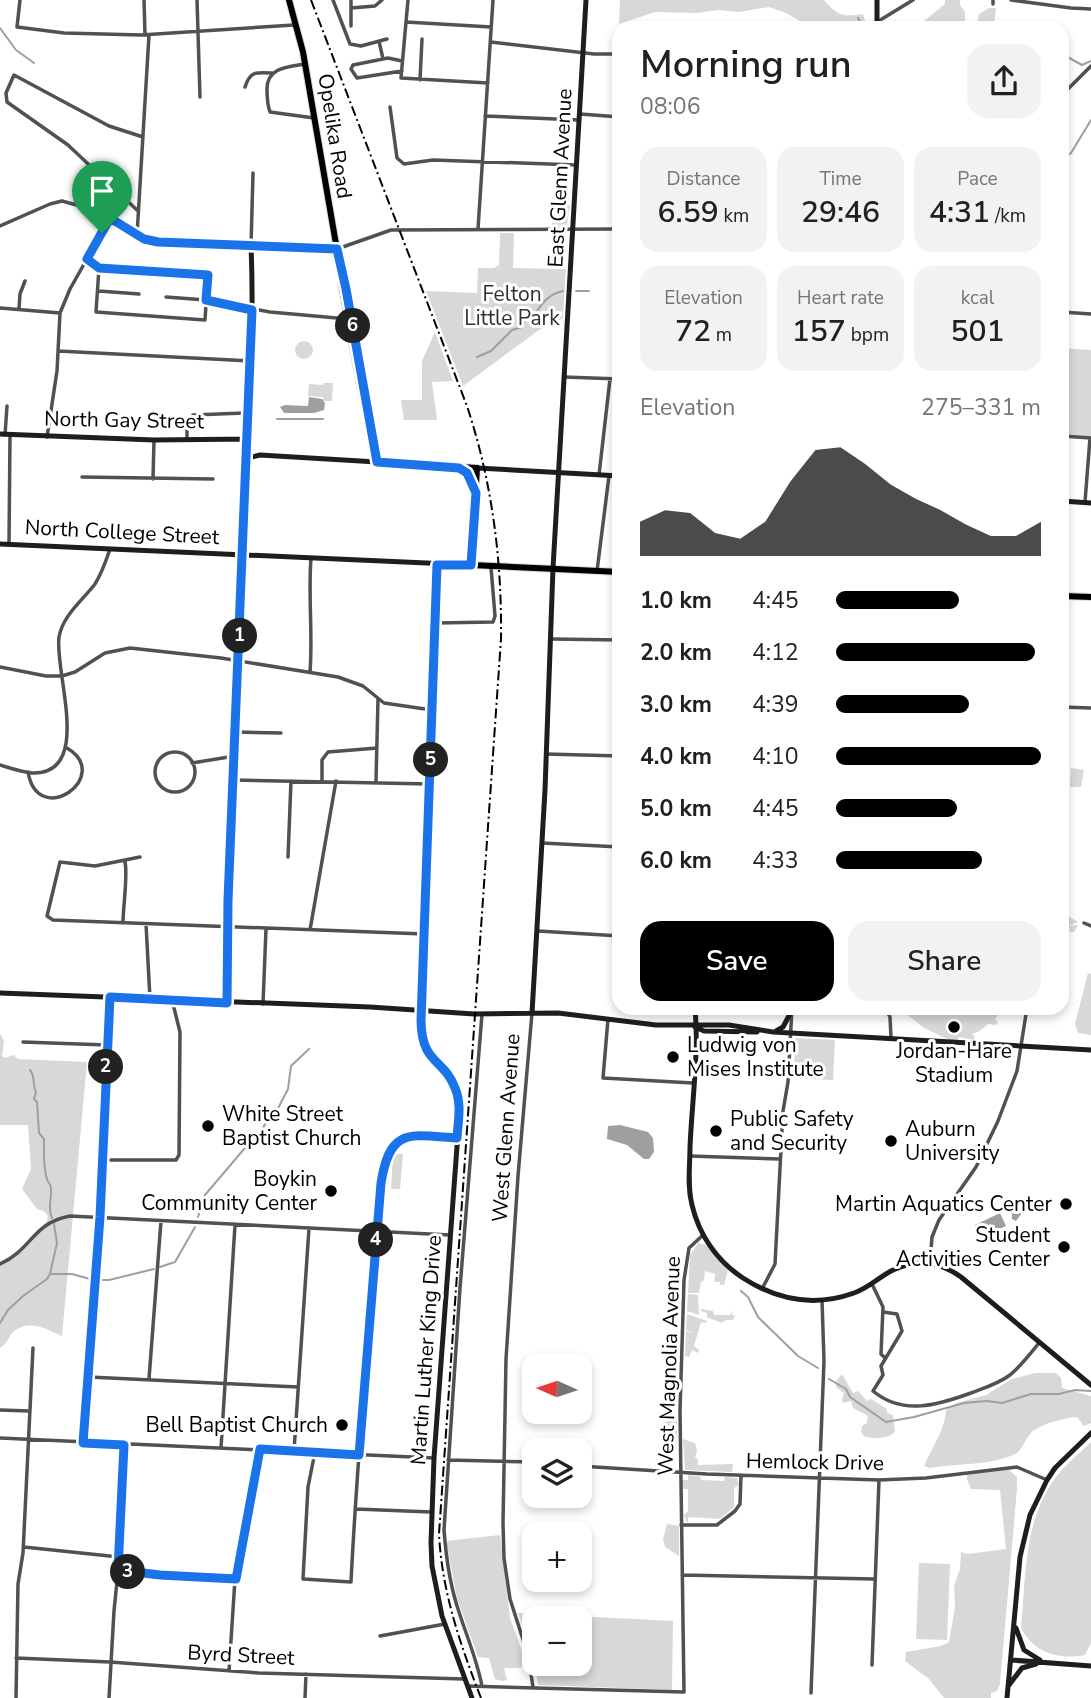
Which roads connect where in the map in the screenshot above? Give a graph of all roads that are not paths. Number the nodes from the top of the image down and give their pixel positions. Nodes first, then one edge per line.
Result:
1 (20, 0) edge
2 (144, 0) edge
3 (197, 0) edge
4 (289, 0) edge
5 (333, 0) edge
6 (351, 0) edge
7 (382, 0) edge
8 (408, 0) edge
9 (493, 0) edge
10 (586, 0) edge
11 (877, 0) edge
12 (912, 0) edge
13 (1011, 0) edge
14 (351, 8) junction
15 (1091, 9) edge
16 (877, 21) edge
17 (883, 21) edge
18 (406, 22) junction
19 (297, 25) junction
20 (351, 26) dead end
21 (491, 27) junction
22 (198, 33) junction
23 (147, 35) junction
24 (387, 39) dead end
25 (422, 39) dead end
26 (379, 41) junction
27 (491, 42) junction
28 (583, 53) junction
29 (612, 54) edge
30 (383, 59) junction
31 (402, 61) junction
32 (305, 64) junction
33 (1091, 66) edge
34 (402, 71) junction
35 (272, 73) junction
36 (420, 79) junction
37 (488, 83) junction
38 (245, 87) dead end
39 (1069, 88) edge
40 (200, 97) dead end
41 (7, 102) junction
42 (0, 105) edge
43 (390, 107) dead end
44 (485, 116) junction
45 (579, 117) junction
46 (612, 117) edge
47 (315, 118) junction
48 (143, 137) junction
49 (482, 162) junction
50 (576, 165) junction
51 (253, 173) dead end
52 (138, 211) junction
53 (110, 218) junction
54 (0, 226) edge
55 (478, 229) junction
56 (612, 229) edge
57 (573, 230) junction
58 (137, 235) junction
59 (251, 246) junction
60 (337, 249) junction
61 (87, 259) junction
62 (99, 268) junction
63 (25, 281) dead end
64 (98, 291) junction
65 (139, 294) dead end
66 (166, 297) dead end
67 (206, 300) junction
68 (0, 308) edge
69 (19, 309) junction
70 (252, 310) junction
71 (1069, 312) edge
72 (60, 313) junction
73 (1091, 314) edge
74 (350, 319) junction
75 (58, 351) junction
76 (251, 361) junction
77 (564, 377) junction
78 (610, 379) joint
79 (7, 406) dead end
80 (244, 413) dead end
81 (5, 435) edge
82 (1069, 436) edge
83 (47, 437) junction
84 (1091, 438) edge
85 (154, 440) junction
86 (187, 440) junction
87 (248, 440) junction
88 (260, 455) junction
89 (248, 458) junction
90 (377, 462) junction
91 (459, 468) junction
92 (477, 468) junction
93 (558, 473) junction
94 (599, 475) junction
95 (609, 475) junction
96 (612, 475) edge
97 (82, 477) dead end
98 (153, 479) junction
99 (213, 479) dead end
100 (476, 493) junction
101 (1069, 501) edge
102 (1088, 502) edge
103 (0, 544) edge
104 (9, 544) junction
105 (110, 549) junction
106 (243, 555) junction
107 (311, 558) junction
108 (437, 565) junction
109 (471, 565) junction
110 (490, 565) junction
111 (553, 568) junction
112 (597, 571) junction
113 (612, 572) edge
114 (1069, 596) edge
115 (1091, 597) edge
116 (435, 623) junction
117 (550, 639) junction
118 (612, 640) edge
119 (239, 660) junction
120 (0, 667) edge
121 (310, 672) junction
122 (62, 676) junction
123 (378, 699) junction
124 (1069, 707) edge
125 (1091, 708) edge
126 (432, 710) junction
127 (236, 732) junction
128 (281, 733) dead end
129 (67, 748) junction
130 (377, 748) junction
131 (546, 754) junction
132 (235, 756) junction
133 (612, 756) edge
134 (192, 763) junction
135 (0, 765) edge
136 (28, 772) junction
137 (234, 780) junction
138 (291, 781) junction
139 (322, 781) junction
140 (336, 781) junction
141 (376, 781) junction
142 (430, 784) junction
143 (542, 843) junction
144 (612, 847) edge
145 (140, 857) dead end
146 (288, 857) dead end
147 (125, 862) junction
148 (123, 923) junction
149 (1084, 923) dead end
150 (146, 924) junction
151 (1091, 926) edge
152 (228, 927) junction
153 (266, 929) junction
154 (310, 930) junction
155 (537, 930) junction
156 (424, 934) junction
157 (612, 935) edge
158 (0, 993) edge
159 (110, 997) junction
160 (150, 999) junction
161 (172, 1000) junction
162 (227, 1003) junction
163 (263, 1004) junction
164 (422, 1010) junction
165 (532, 1013) junction
166 (482, 1014) junction
167 (695, 1015) edge
168 (789, 1015) edge
169 (792, 1015) edge
170 (889, 1015) edge
171 (1026, 1015) edge
172 (608, 1019) junction
173 (695, 1027) junction
174 (770, 1032) junction
175 (791, 1033) junction
176 (891, 1038) junction
177 (23, 1042) dead end
178 (107, 1045) junction
179 (1021, 1048) junction
180 (1091, 1050) edge
181 (693, 1083) junction
182 (457, 1138) junction
183 (690, 1156) junction
184 (780, 1159) junction
185 (103, 1160) junction
186 (100, 1217) junction
187 (161, 1221) junction
188 (235, 1224) junction
189 (309, 1228) junction
190 (377, 1230) junction
191 (450, 1234) junction
192 (703, 1236) junction
193 (930, 1263) junction
194 (0, 1264) edge
195 (872, 1284) junction
196 (762, 1289) junction
197 (822, 1300) junction
198 (883, 1312) junction
199 (1039, 1343) junction
200 (33, 1348) dead end
201 (886, 1358) junction
202 (89, 1377) junction
203 (149, 1379) junction
204 (224, 1383) junction
205 (1091, 1385) edge
206 (298, 1387) junction
207 (0, 1410) edge
208 (30, 1411) junction
209 (1091, 1433) edge
210 (0, 1438) edge
211 (29, 1440) junction
212 (83, 1443) junction
213 (124, 1445) junction
214 (221, 1448) junction
215 (260, 1449) junction
216 (294, 1451) junction
217 (315, 1452) junction
218 (359, 1455) junction
219 (434, 1458) junction
220 (448, 1460) junction
221 (503, 1460) junction
222 (522, 1461) edge
223 (592, 1467) edge
224 (680, 1473) junction
225 (741, 1476) junction
226 (820, 1479) junction
227 (1046, 1479) junction
228 (879, 1480) junction
229 (355, 1509) junction
230 (430, 1512) junction
231 (680, 1525) junction
232 (24, 1547) junction
233 (119, 1557) junction
234 (118, 1570) junction
235 (682, 1575) junction
236 (816, 1578) junction
237 (236, 1579) junction
238 (875, 1579) junction
239 (1014, 1622) junction
240 (445, 1624) junction
241 (380, 1636) dead end
242 (16, 1658) junction
243 (1011, 1660) junction
244 (110, 1662) junction
245 (1046, 1663) junction
246 (872, 1665) dead end
247 (1091, 1667) edge
248 (229, 1671) junction
249 (306, 1674) junction
250 (466, 1682) junction
251 (482, 1686) junction
252 (533, 1687) junction
253 (1008, 1688) junction
254 (684, 1692) joint
255 (811, 1693) dead end
256 (16, 1698) edge
257 (109, 1698) edge
258 (305, 1698) edge
259 (472, 1698) edge
260 (1007, 1698) edge

1 - 23 street
2 - 23 street
3 - 22 street
4 - 19 main road, Opelika Road
5 - 26 street
6 - 14 street
7 - 14 street
8 - 18 street
9 - 21 street
10 - 28 street, East Glenn Avenue
11 - 16 street
12 - 17 street
13 - 15 street
14 - 20 street
18 - 21 street
18 - 31 street
19 - 22 street
19 - 32 main road, Opelika Road
21 - 27 street
22 - 23 street
22 - 40 street
23 - 48 street
24 - 26 street
25 - 36 street
26 - 30 street
27 - 28 street
27 - 37 street
28 - 29 street
28 - 45 street, East Glenn Avenue
30 - 31 street
30 - 34 street
31 - 34 street
32 - 35 street
32 - 47 main road, Opelika Road
33 - 39 street
34 - 36 street
35 - 38 street
35 - 47 street
36 - 37 street
37 - 44 street
41 - 42 street
41 - 48 street
41 - 52 street
43 - 49 street
44 - 45 street
44 - 49 street
45 - 46 street
45 - 50 street, East Glenn Avenue
47 - 60 main road, Opelika Road
48 - 52 street
49 - 50 street
49 - 55 street
50 - 57 street, East Glenn Avenue
51 - 59 street
52 - 58 street
53 - 54 street
53 - 58 street
53 - 61 street
55 - 57 street
55 - 60 street
56 - 57 street
57 - 77 street, East Glenn Avenue
58 - 59 street
59 - 60 street
59 - 70 street
60 - 74 main road, Opelika Road
61 - 62 street
61 - 72 street
62 - 64 street
62 - 67 street
63 - 69 street
64 - 65 street
64 - 67 street
66 - 67 street
67 - 70 street
68 - 69 street
69 - 72 street
70 - 74 street
70 - 76 street
71 - 73 street
72 - 75 street
74 - 90 main road, Opelika Road
75 - 76 street
75 - 83 street
76 - 87 street
77 - 78 street
77 - 93 street, East Glenn Avenue
78 - 94 street
79 - 81 street
80 - 86 street
81 - 83 street, North Gay Street
81 - 104 street
82 - 84 street
83 - 85 street, North Gay Street
84 - 102 street
85 - 86 street, North Gay Street
85 - 98 street
86 - 87 street, North Gay Street
87 - 88 street
87 - 89 street
88 - 89 street
88 - 90 street
89 - 106 street
90 - 91 main road
91 - 92 main road
91 - 100 main road
92 - 93 street
92 - 100 main road
93 - 94 street
93 - 111 street, East Glenn Avenue
94 - 95 street
95 - 96 street
95 - 112 street
97 - 98 street
98 - 99 street
100 - 109 main road
101 - 102 street
103 - 104 street, North College Street
104 - 105 street, North College Street
105 - 106 street, North College Street
105 - 122 street
106 - 107 street, North College Street
106 - 119 street
107 - 108 street, North College Street
107 - 121 street
108 - 109 street, North College Street
108 - 116 street, Martin Luther King Drive
109 - 110 main road, North College Street
110 - 111 main road, North College Street
110 - 116 street
111 - 112 main road, North College Street
111 - 117 street, West Glenn Avenue
112 - 113 main road, North College Street
114 - 115 main road
116 - 126 street, Martin Luther King Drive
117 - 118 street
117 - 131 street, West Glenn Avenue
119 - 121 street
119 - 122 street
119 - 127 street
120 - 122 street
121 - 123 street
122 - 129 street
123 - 126 street
123 - 130 street
124 - 125 street
126 - 142 street, Martin Luther King Drive
127 - 128 street
127 - 132 street
129 - 136 street
129 - 136 street
130 - 139 street
130 - 141 street
131 - 133 street
131 - 143 street, West Glenn Avenue
132 - 134 street
132 - 137 street
134 - 134 street
135 - 136 street
137 - 138 street
137 - 152 street
138 - 139 street
138 - 146 street
139 - 140 street
140 - 141 street
140 - 154 street
141 - 142 street
142 - 156 street, Martin Luther King Drive
143 - 144 street
143 - 155 street, West Glenn Avenue
145 - 147 street
147 - 148 street
147 - 148 street
148 - 150 street
149 - 151 street
150 - 152 street
150 - 160 street
152 - 153 street
152 - 162 street
153 - 154 street
153 - 163 street
154 - 156 street
155 - 157 street
155 - 165 street, West Glenn Avenue
156 - 164 street, Martin Luther King Drive
158 - 159 street
159 - 160 street
159 - 178 street
160 - 161 street
161 - 162 street
161 - 185 street
162 - 163 street
163 - 164 street
164 - 166 street
164 - 182 street, Martin Luther King Drive
165 - 166 street
165 - 172 street
165 - 221 street, West Glenn Avenue
166 - 220 street
167 - 173 street, West Magnolia Avenue
168 - 174 street
169 - 175 street
170 - 176 street
171 - 179 street
172 - 173 street
172 - 181 street
173 - 174 street
173 - 181 street, West Magnolia Avenue
174 - 175 street
175 - 176 street
175 - 184 street
176 - 179 street
177 - 178 street
178 - 185 street
179 - 180 street
179 - 193 street
181 - 183 street, West Magnolia Avenue
182 - 190 street
182 - 191 street, Martin Luther King Drive
183 - 184 street
183 - 192 street, West Magnolia Avenue
184 - 196 street
185 - 186 street
186 - 187 street
186 - 194 street
186 - 202 street
187 - 188 street
187 - 203 street
188 - 189 street
188 - 204 street
189 - 190 street
189 - 206 street
190 - 191 street
190 - 218 street
191 - 219 street, Martin Luther King Drive
192 - 196 street
192 - 224 street, West Magnolia Avenue
193 - 195 street
193 - 199 street
195 - 197 street
195 - 198 street
196 - 197 street
197 - 226 street
198 - 201 street
198 - 201 street
199 - 201 street
199 - 205 street
200 - 208 street
202 - 203 street
202 - 212 street
203 - 204 street
204 - 206 street
204 - 214 street
206 - 216 street
207 - 208 street
208 - 211 street
209 - 227 street
210 - 211 street
211 - 212 street
211 - 232 street
212 - 213 street
213 - 214 street
213 - 233 street
214 - 215 street
215 - 216 street
215 - 237 street
216 - 217 street
217 - 218 street
217 - 229 street
218 - 219 street
218 - 229 street
219 - 230 street, Martin Luther King Drive
220 - 221 street
220 - 251 street
221 - 222 street
221 - 252 street, West Glenn Avenue
223 - 224 street, Hemlock Drive
224 - 225 street, Hemlock Drive
224 - 231 street, West Magnolia Avenue
225 - 226 street, Hemlock Drive
225 - 231 street
226 - 228 street, Hemlock Drive
226 - 236 street
227 - 228 street, Hemlock Drive
227 - 239 street
228 - 238 street
229 - 230 street
230 - 240 street, Martin Luther King Drive
231 - 235 street, West Magnolia Avenue
232 - 233 street
232 - 242 street
233 - 234 street
234 - 237 street
234 - 244 street
235 - 236 street
235 - 254 street, West Magnolia Avenue
236 - 238 street
236 - 255 street
237 - 248 street
238 - 246 street
239 - 243 street
239 - 245 street
240 - 241 street
240 - 250 street, Martin Luther King Drive
242 - 244 street, Byrd Street
242 - 256 street
243 - 245 street
243 - 253 street
244 - 248 street, Byrd Street
244 - 257 street
245 - 247 street
245 - 253 street
248 - 249 street, Byrd Street
249 - 250 street, Byrd Street
249 - 258 street
250 - 251 street, Byrd Street
250 - 259 street, Martin Luther King Drive
251 - 252 street, Byrd Street
252 - 254 street, Byrd Street
253 - 260 street

